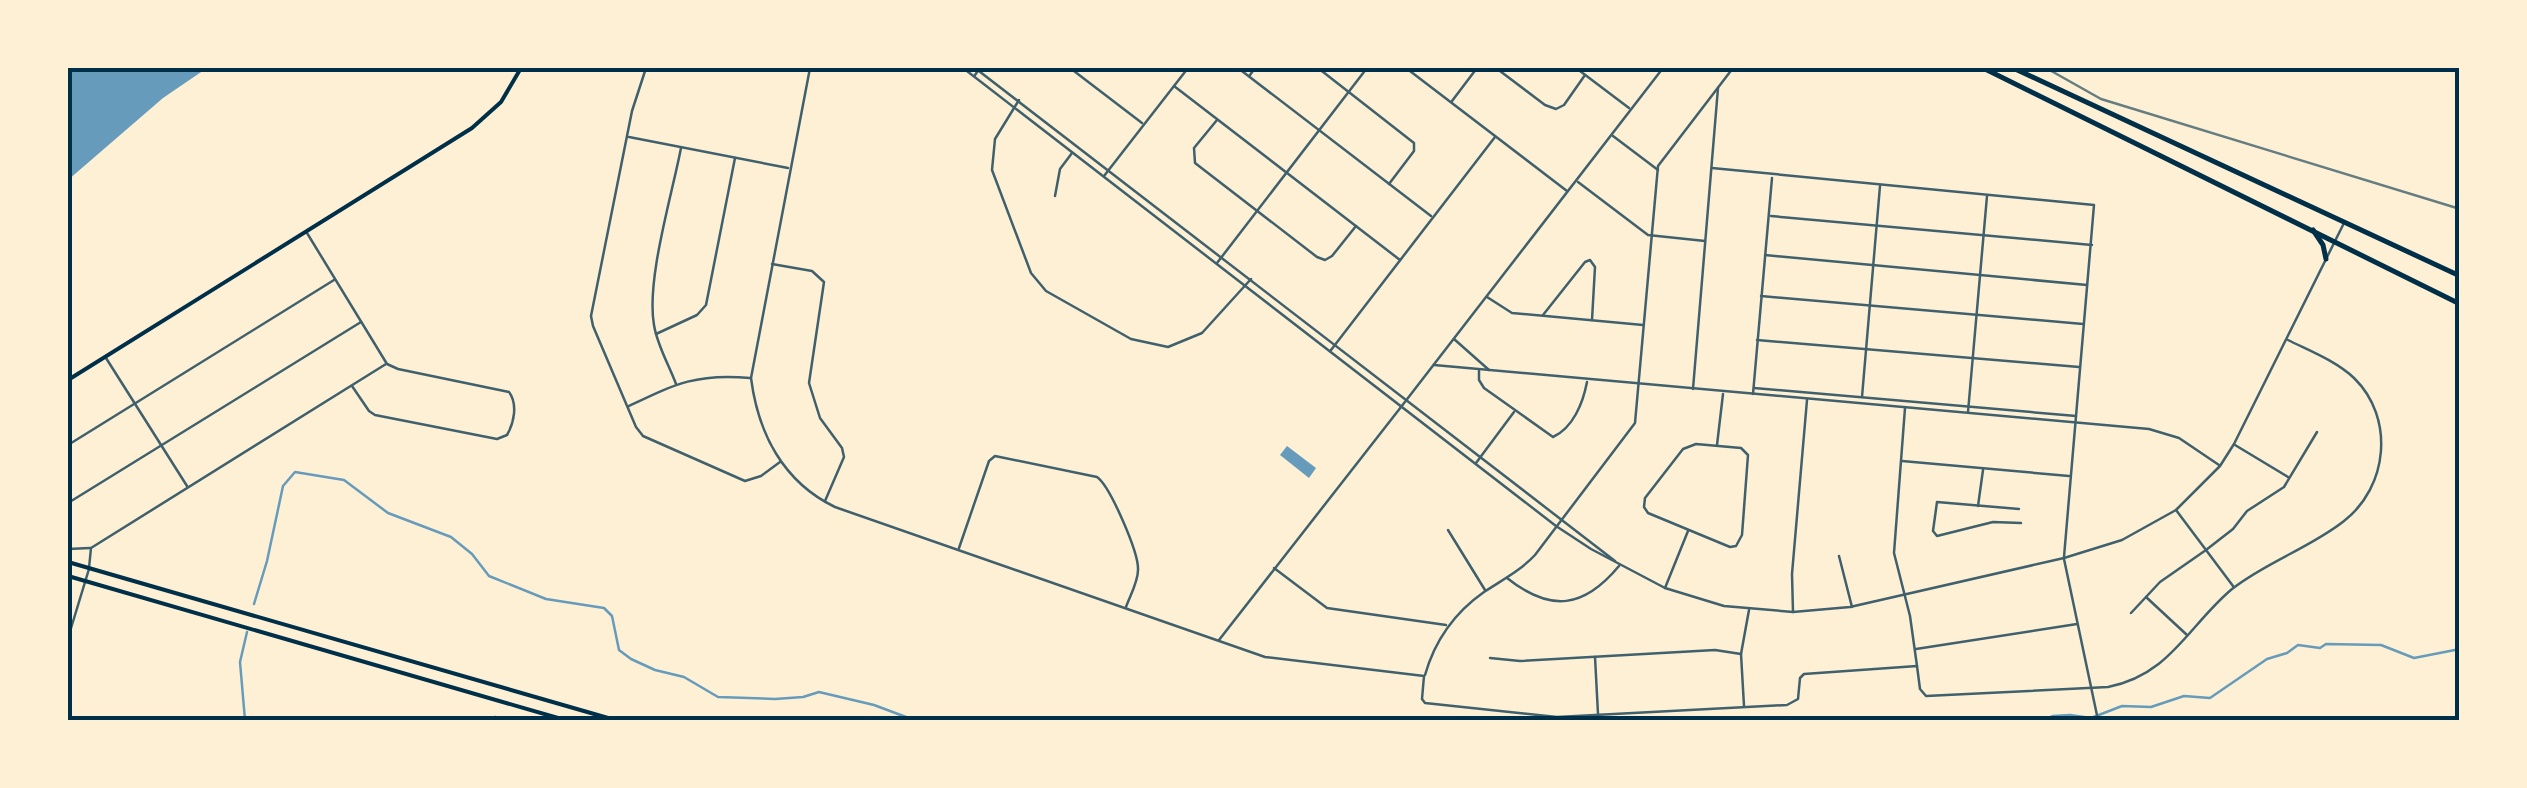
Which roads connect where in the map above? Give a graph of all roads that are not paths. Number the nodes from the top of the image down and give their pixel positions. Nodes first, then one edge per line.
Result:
1 (521, 68) edge
2 (646, 68) edge
3 (810, 68) edge
4 (963, 68) edge
5 (978, 68) edge
6 (1070, 68) edge
7 (1188, 68) edge
8 (1238, 68) edge
9 (1255, 68) edge
10 (1318, 68) edge
11 (1367, 68) edge
12 (1406, 68) edge
13 (1477, 68) edge
14 (1496, 68) edge
15 (1576, 68) edge
16 (1662, 68) edge
17 (1734, 68) edge
18 (1983, 68) edge
19 (2013, 68) edge
20 (1586, 75) junction
21 (974, 76) junction
22 (1249, 76) junction
23 (1174, 86) junction
24 (1718, 88) junction
25 (1348, 91) junction
26 (1019, 100) junction
27 (1451, 102) junction
28 (1014, 108) junction
29 (1630, 110) junction
30 (1218, 119) junction
31 (1143, 124) junction
32 (1319, 130) junction
33 (1612, 135) junction
34 (628, 137) junction
35 (1495, 137) junction
36 (681, 148) junction
37 (1073, 152) junction
38 (735, 158) junction
39 (790, 168) junction
40 (1712, 168) junction
41 (1110, 170) junction
42 (1658, 170) junction
43 (1286, 172) junction
44 (1772, 175) junction
45 (1104, 176) junction
46 (1577, 181) junction
47 (1390, 184) junction
48 (1880, 184) junction
49 (1057, 186) junction
50 (1066, 186) dead end
51 (1568, 192) junction
52 (1988, 194) junction
53 (1054, 196) dead end
54 (1257, 211) junction
55 (1770, 216) junction
56 (1433, 218) junction
57 (2344, 224) junction
58 (1356, 226) junction
59 (1876, 226) junction
60 (2312, 229) junction
61 (306, 231) junction
62 (1984, 235) junction
63 (1652, 236) junction
64 (2336, 240) junction
65 (1706, 241) junction
66 (2092, 245) junction
67 (1766, 255) junction
68 (1222, 256) junction
69 (2326, 258) junction
70 (1400, 260) junction
71 (1217, 263) junction
72 (771, 264) junction
73 (1873, 265) junction
74 (1980, 275) junction
75 (2460, 276) edge
76 (335, 279) junction
77 (1251, 279) junction
78 (1246, 285) junction
79 (2088, 285) junction
80 (1486, 296) junction
81 (1761, 296) junction
82 (2460, 304) edge
83 (1869, 305) junction
84 (1976, 314) junction
85 (1542, 316) junction
86 (362, 321) junction
87 (1592, 321) junction
88 (2084, 324) junction
89 (1644, 325) junction
90 (656, 334) junction
91 (1453, 338) junction
92 (2286, 339) junction
93 (1757, 340) junction
94 (1336, 344) junction
95 (1866, 349) junction
96 (1331, 351) junction
97 (106, 356) junction
98 (1972, 358) junction
99 (388, 364) junction
100 (1432, 365) junction
101 (2081, 368) junction
102 (1480, 371) junction
103 (1491, 372) junction
104 (751, 378) junction
105 (68, 380) edge
106 (1587, 381) junction
107 (676, 384) junction
108 (352, 386) junction
109 (1639, 386) junction
110 (1754, 388) junction
111 (1693, 390) junction
112 (1723, 393) junction
113 (1753, 395) junction
114 (1807, 399) junction
115 (1406, 400) junction
116 (1861, 401) junction
117 (136, 404) junction
118 (628, 406) junction
119 (1401, 407) junction
120 (1906, 407) junction
121 (1968, 409) junction
122 (1515, 412) junction
123 (2078, 416) junction
124 (2076, 423) junction
125 (2317, 432) dead end
126 (2234, 444) junction
127 (162, 445) junction
128 (1717, 445) junction
129 (68, 446) edge
130 (1482, 456) junction
131 (1902, 461) junction
132 (780, 462) junction
133 (1476, 463) junction
134 (2220, 466) junction
135 (1983, 468) junction
136 (2070, 476) junction
137 (2290, 478) junction
138 (188, 487) junction
139 (824, 502) junction
140 (68, 503) edge
141 (1978, 506) junction
142 (2020, 509) dead end
143 (2176, 510) junction
144 (1562, 518) junction
145 (2021, 523) dead end
146 (1556, 526) junction
147 (1448, 530) dead end
148 (1688, 530) junction
149 (91, 548) junction
150 (68, 549) edge
151 (958, 550) junction
152 (2206, 550) junction
153 (1839, 556) dead end
154 (2064, 558) junction
155 (68, 562) edge
156 (1620, 565) junction
157 (90, 568) junction
158 (1274, 568) junction
159 (68, 576) edge
160 (1507, 578) junction
161 (87, 582) junction
162 (1665, 588) junction
163 (2234, 588) junction
164 (1486, 591) junction
165 (1904, 594) junction
166 (2146, 597) junction
167 (1852, 606) junction
168 (1126, 609) junction
169 (1749, 610) junction
170 (1793, 612) junction
171 (2131, 612) dead end
172 (2078, 624) junction
173 (1448, 625) junction
174 (2188, 636) junction
175 (68, 638) edge
176 (1218, 641) junction
177 (1915, 649) junction
178 (1742, 654) junction
179 (1595, 656) junction
180 (1490, 658) dead end
181 (1917, 666) junction
182 (1424, 676) junction
183 (2092, 688) junction
184 (1744, 707) junction
185 (1598, 715) junction
186 (495, 719) edge
187 (506, 720) edge
188 (565, 720) edge
189 (615, 720) edge
190 (2098, 720) edge

1 - 61 main road
2 - 34 street
3 - 39 street
4 - 21 street
5 - 21 street
5 - 26 street
6 - 31 street
7 - 23 street
8 - 22 street
9 - 22 street
10 - 25 street
11 - 25 street
12 - 27 street
13 - 27 street
14 - 20 street
15 - 20 street
16 - 29 street
17 - 24 street
18 - 60 main road
19 - 57 main road
20 - 29 street
21 - 28 street
22 - 32 street
23 - 30 street
23 - 31 street
24 - 40 street
24 - 42 street
25 - 32 street
25 - 47 street
26 - 28 street
26 - 41 street
27 - 35 street
28 - 37 street
28 - 78 street
29 - 33 street
30 - 43 street
30 - 54 street
31 - 41 street
32 - 43 street
32 - 47 street
33 - 42 street
33 - 46 street
34 - 36 street
34 - 118 street
35 - 51 street
35 - 56 street
36 - 38 street
36 - 90 street
37 - 45 street
37 - 49 street
38 - 39 street
38 - 90 street
39 - 72 street
40 - 44 street
40 - 65 street
41 - 45 street
41 - 68 street
42 - 63 street
43 - 54 street
43 - 58 street
44 - 48 street
44 - 55 street
45 - 71 street
46 - 51 street
46 - 63 street
47 - 56 street
48 - 52 street
48 - 59 street
49 - 50 street
49 - 53 street
51 - 80 street
52 - 62 street
52 - 66 street
54 - 58 street
54 - 68 street
55 - 59 street
55 - 67 street
56 - 70 street
57 - 64 street
57 - 75 main road
58 - 70 street
59 - 62 street
59 - 73 street
60 - 64 main road
60 - 69 main road
61 - 76 street
61 - 97 main road
62 - 66 street
62 - 74 street
63 - 65 street
63 - 89 street
64 - 69 street
64 - 82 main road
65 - 111 street
66 - 79 street
67 - 73 street
67 - 81 street
68 - 71 street
68 - 77 street
69 - 92 street
70 - 94 street
71 - 78 street
72 - 104 street
72 - 139 street
73 - 74 street
73 - 83 street
74 - 79 street
74 - 84 street
76 - 86 street
76 - 117 street
77 - 78 street
77 - 94 street
78 - 96 street
79 - 88 street
80 - 85 street
80 - 91 street
81 - 83 street
81 - 93 street
83 - 84 street
83 - 95 street
84 - 88 street
84 - 98 street
85 - 87 street
85 - 87 street
86 - 99 street
86 - 127 street
87 - 89 street
88 - 101 street
89 - 109 street
90 - 107 street
91 - 100 street
91 - 103 street
92 - 126 street
92 - 163 street
93 - 95 street
93 - 110 street
94 - 96 street
94 - 115 street
95 - 98 street
95 - 116 street
96 - 119 street
97 - 105 main road
97 - 117 street
98 - 101 street
98 - 121 street
99 - 108 street
99 - 108 street
100 - 102 street
100 - 115 street
101 - 123 street
102 - 103 street
102 - 122 street
103 - 106 street
104 - 107 street
104 - 132 street
106 - 109 street
106 - 122 street
107 - 118 street
108 - 138 street
109 - 111 street
109 - 144 street
110 - 113 street
110 - 116 street
111 - 112 street
112 - 113 street
112 - 128 street
113 - 114 street
114 - 116 street
114 - 170 street
115 - 119 street
115 - 130 street
116 - 120 street
116 - 121 street
117 - 127 street
117 - 129 street
118 - 132 street
119 - 133 street
119 - 158 street
120 - 121 street
120 - 131 street
121 - 123 street
121 - 124 street
122 - 130 street
123 - 124 street
124 - 134 street
124 - 136 street
125 - 137 street
126 - 134 street
126 - 137 street
127 - 138 street
127 - 140 street
128 - 148 street
128 - 148 street
130 - 133 street
130 - 144 street
131 - 135 street
131 - 165 street
132 - 139 street
133 - 146 street
134 - 143 street
135 - 136 street
135 - 141 street
136 - 154 street
137 - 152 street
138 - 149 street
139 - 151 street
141 - 142 street
141 - 145 street
143 - 152 street
143 - 154 street
144 - 146 street
144 - 156 street
146 - 156 street
146 - 160 street
147 - 164 street
148 - 162 street
149 - 150 street
149 - 157 street
151 - 168 street
151 - 168 street
152 - 163 street
152 - 166 street
153 - 167 street
154 - 165 street
154 - 172 street
155 - 157 main road
156 - 160 street
156 - 162 street
157 - 161 street
157 - 189 main road
158 - 173 street
158 - 176 street
159 - 161 main road
160 - 164 street
161 - 175 street
161 - 188 main road
162 - 169 street
163 - 174 street
164 - 173 street
165 - 167 street
165 - 177 street
166 - 171 street
166 - 174 street
167 - 170 street
168 - 176 street
169 - 170 street
169 - 178 street
172 - 177 street
172 - 183 street
173 - 182 street
174 - 183 street
176 - 182 street
177 - 181 street
178 - 179 street
178 - 184 street
179 - 180 street
179 - 185 street
181 - 183 street
181 - 184 street
182 - 185 street
183 - 190 street
184 - 185 street
186 - 187 street

